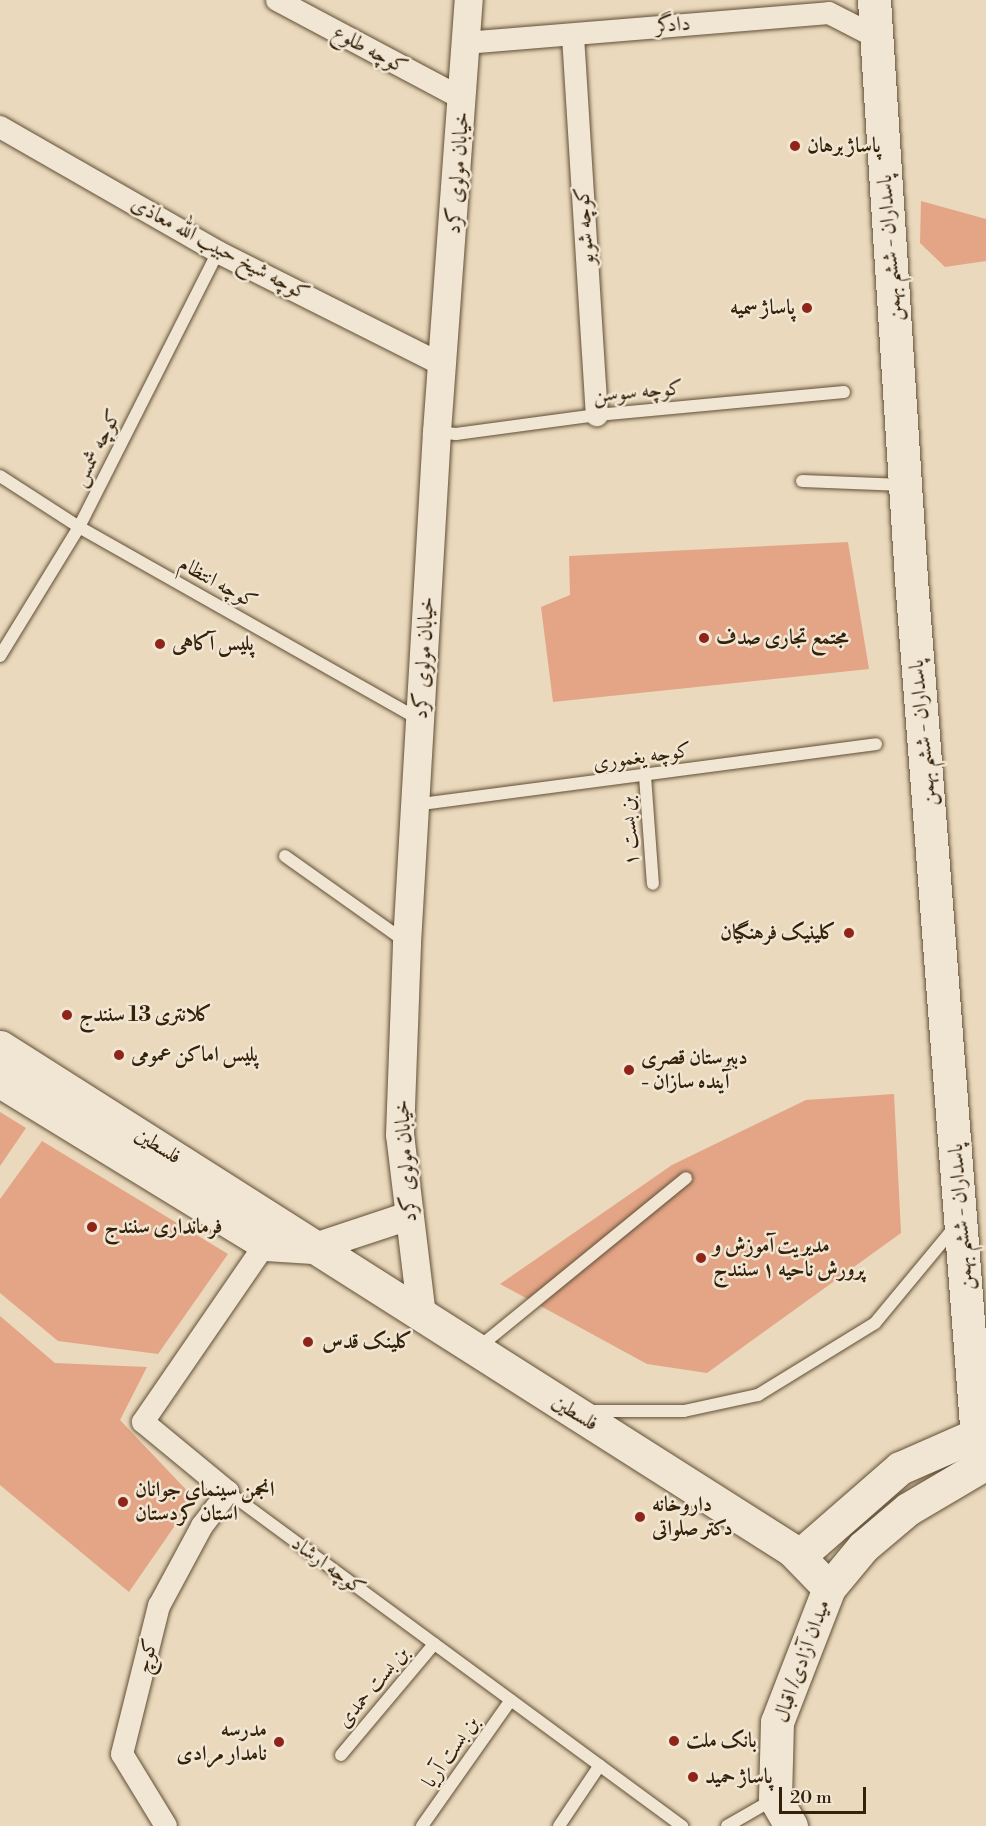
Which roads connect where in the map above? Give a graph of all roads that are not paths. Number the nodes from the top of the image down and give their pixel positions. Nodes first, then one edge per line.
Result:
1 (277, 0) edge
2 (469, 0) edge
3 (874, 0) edge
4 (573, 36) junction
5 (876, 37) junction
6 (465, 43) junction
7 (463, 99) junction
8 (0, 127) edge
9 (218, 252) junction
10 (442, 365) junction
11 (844, 392) dead end
12 (597, 415) junction
13 (437, 432) junction
14 (0, 476) edge
15 (802, 481) dead end
16 (905, 485) junction
17 (79, 526) junction
18 (0, 656) edge
19 (420, 719) junction
20 (876, 744) dead end
21 (645, 776) junction
22 (413, 805) junction
23 (285, 856) dead end
24 (653, 884) dead end
25 (407, 943) junction
26 (0, 1047) edge
27 (0, 1081) edge
28 (686, 1179) dead end
29 (408, 1216) junction
30 (961, 1218) junction
31 (272, 1233) junction
32 (315, 1247) junction
33 (422, 1316) junction
34 (476, 1350) junction
35 (571, 1411) junction
36 (981, 1454) edge
37 (228, 1492) junction
38 (799, 1556) junction
39 (829, 1588) junction
40 (434, 1644) junction
41 (511, 1700) junction
42 (341, 1755) dead end
43 (600, 1765) junction
44 (775, 1798) junction
45 (166, 1826) edge
46 (422, 1826) edge
47 (559, 1826) edge
48 (682, 1826) edge
49 (727, 1826) edge
50 (791, 1826) edge

1 - 7 street, کوچه طلوع
2 - 6 street, خیابان مولوی کرد
3 - 5 main road, پاسداران - ششم بهمن
4 - 5 street, دادگر
4 - 6 street, دادگر
4 - 12 street, کوچه شوبو
5 - 16 main road, پاسداران - ششم بهمن
6 - 7 street, خیابان مولوی کرد
7 - 10 street, خیابان مولوی کرد
8 - 9 street, کوچه شیخ حبیب الله معاذی
9 - 10 street, کوچه شیخ حبیب الله معاذی
9 - 17 lane, کوچه شمس
10 - 13 street, خیابان مولوی کرد
11 - 12 lane, کوچه سوسن
12 - 13 lane, کوچه سوسن
13 - 19 street, خیابان مولوی کرد
14 - 17 lane, کوچه انتظام
15 - 16 lane
16 - 30 main road, پاسداران - ششم بهمن
17 - 18 lane, کوچه شمس
17 - 19 lane, کوچه انتظام
19 - 22 street, خیابان مولوی کرد
20 - 21 lane, کوچه یغموری
21 - 22 lane, کوچه یغموری
21 - 24 lane, بن بست ۱
22 - 25 street, خیابان مولوی کرد
23 - 25 lane
25 - 29 street, خیابان مولوی کرد
26 - 31 main road, فلسطین
27 - 31 main road, فلسطین
28 - 34 lane
29 - 32 street
29 - 33 street, خیابان مولوی کرد
30 - 35 lane
30 - 36 main road, پاسداران - ششم بهمن
31 - 32 main road, فلسطین
31 - 37 street, کوچه ارشاد
32 - 33 main road, فلسطین
33 - 34 main road, فلسطین
34 - 35 main road, فلسطین
35 - 38 main road, فلسطین
36 - 38 main road
36 - 39 main road, میدان آزادی/ اقبال
37 - 40 lane, کوچه ارشاد
37 - 45 street, کوچ
38 - 39 main road, فلسطین
39 - 44 main road, میدان آزادی/ اقبال
40 - 41 lane, کوچه ارشاد
40 - 42 lane, بن بست حمدی
41 - 43 lane, کوچه ارشاد
41 - 46 lane, بن بست آریا
43 - 47 lane
43 - 48 lane, کوچه ارشاد
44 - 49 lane
44 - 50 main road

